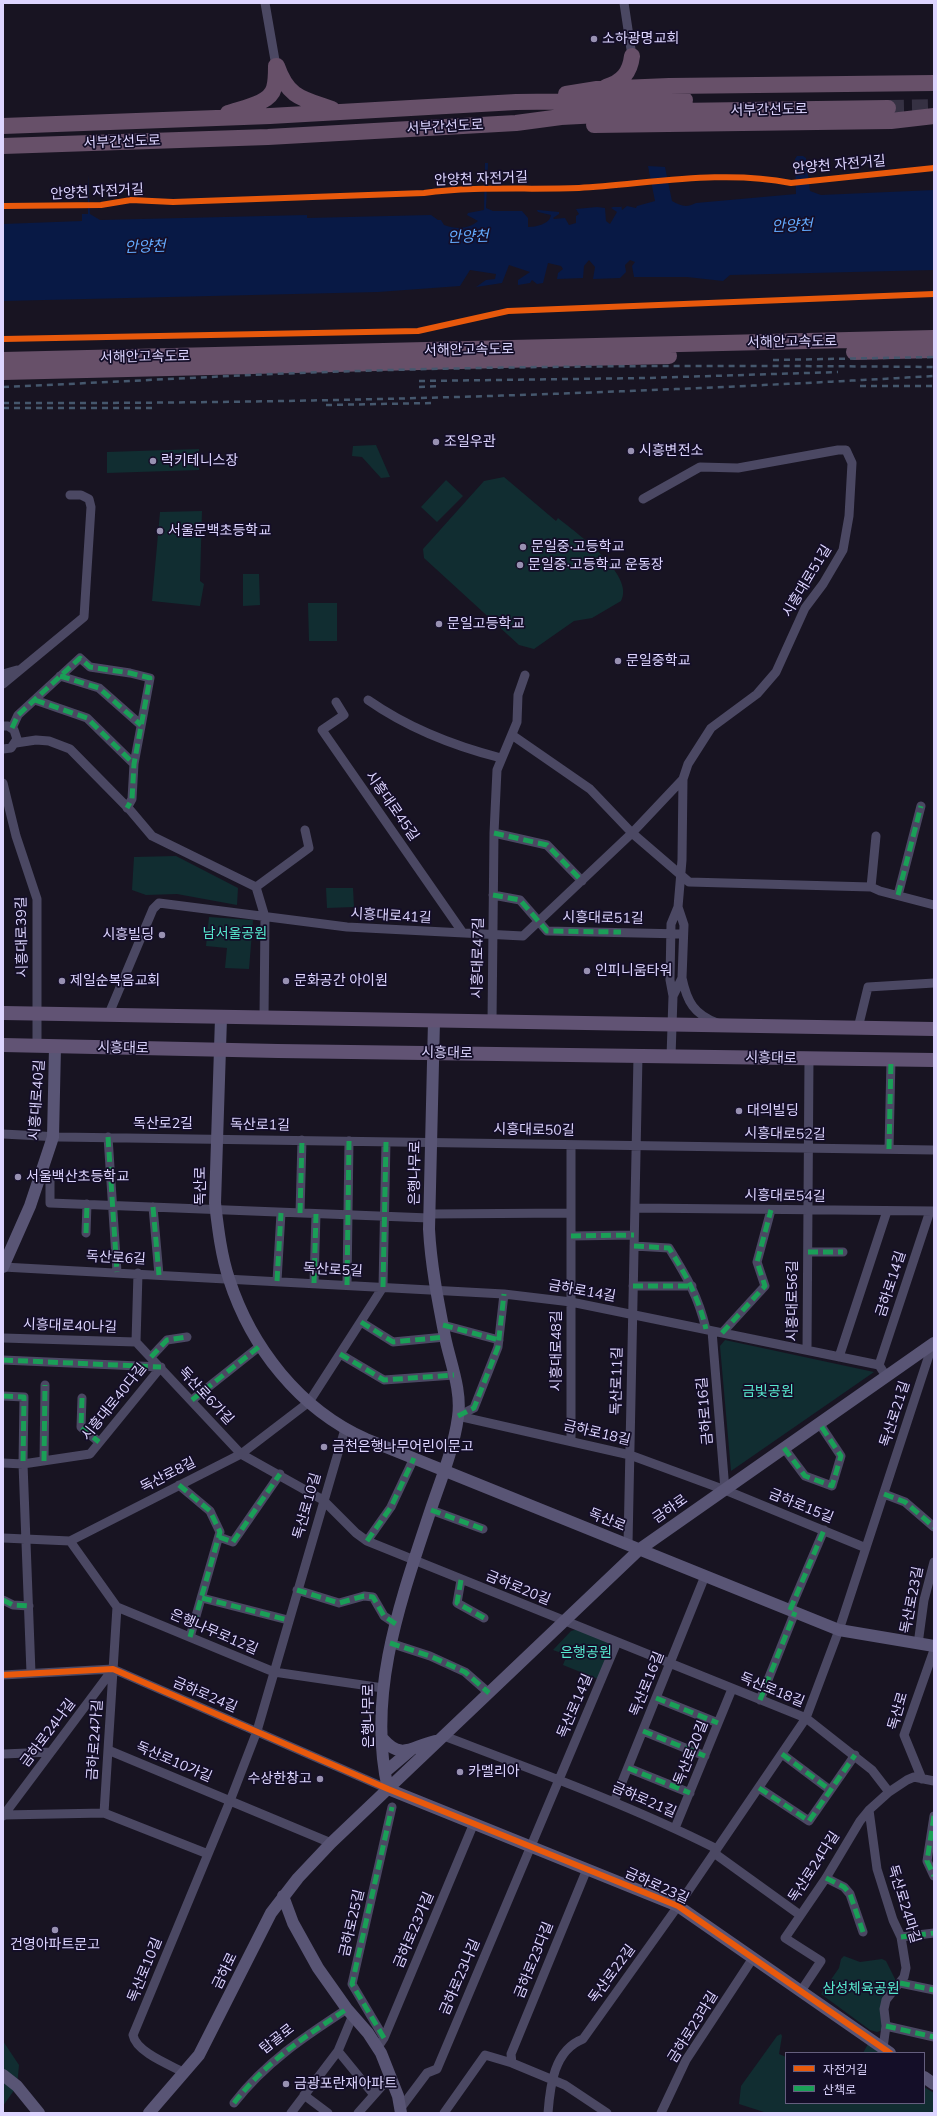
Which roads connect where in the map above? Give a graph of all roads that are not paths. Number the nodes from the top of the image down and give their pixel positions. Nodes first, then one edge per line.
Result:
1 (266, 3) edge
2 (624, 3) edge
3 (632, 56) junction
4 (276, 66) junction
5 (934, 70) edge
6 (934, 83) edge
7 (669, 86) junction
8 (597, 89) junction
9 (889, 96) junction
10 (516, 102) junction
11 (341, 112) junction
12 (934, 112) edge
13 (934, 116) edge
14 (216, 118) junction
15 (907, 119) junction
16 (516, 123) junction
17 (3, 126) edge
18 (3, 146) edge
19 (934, 338) edge
20 (934, 350) edge
21 (3, 360) edge
22 (3, 372) edge
23 (70, 495) dead end
24 (643, 499) dead end
25 (22, 668) junction
26 (3, 674) edge
27 (525, 675) dead end
28 (60, 676) junction
29 (3, 684) edge
30 (35, 700) junction
31 (368, 700) dead end
32 (336, 702) dead end
33 (141, 725) junction
34 (7, 727) edge
35 (512, 735) junction
36 (16, 743) junction
37 (3, 749) edge
38 (501, 758) junction
39 (134, 764) junction
40 (683, 779) junction
41 (3, 783) edge
42 (921, 806) dead end
43 (127, 808) junction
44 (305, 830) dead end
45 (494, 833) junction
46 (632, 833) junction
47 (876, 836) dead end
48 (680, 876) junction
49 (582, 881) junction
50 (256, 887) junction
51 (871, 887) junction
52 (493, 895) junction
53 (898, 895) junction
54 (934, 905) edge
55 (678, 907) junction
56 (266, 917) junction
57 (539, 922) junction
58 (463, 933) junction
59 (671, 934) junction
60 (683, 934) junction
61 (493, 935) junction
62 (682, 978) junction
63 (934, 983) edge
64 (673, 996) junction
65 (3, 1013) edge
66 (37, 1015) junction
67 (108, 1016) junction
68 (220, 1018) junction
69 (264, 1018) junction
70 (434, 1021) junction
71 (492, 1022) junction
72 (672, 1025) junction
73 (726, 1026) junction
74 (858, 1028) junction
75 (934, 1029) edge
76 (3, 1045) edge
77 (36, 1047) junction
78 (55, 1047) junction
79 (220, 1050) junction
80 (433, 1053) junction
81 (638, 1056) junction
82 (671, 1056) junction
83 (809, 1058) junction
84 (891, 1060) junction
85 (934, 1060) edge
86 (3, 1134) edge
87 (53, 1137) junction
88 (108, 1137) junction
89 (217, 1138) junction
90 (302, 1140) junction
91 (349, 1141) junction
92 (386, 1142) junction
93 (431, 1143) junction
94 (571, 1145) junction
95 (636, 1146) junction
96 (808, 1148) junction
97 (889, 1149) junction
98 (934, 1150) edge
99 (41, 1174) junction
100 (87, 1204) junction
101 (112, 1206) junction
102 (152, 1207) junction
103 (635, 1208) junction
104 (216, 1210) junction
105 (771, 1210) junction
106 (808, 1210) junction
107 (887, 1211) junction
108 (932, 1211) edge
109 (281, 1213) junction
110 (300, 1213) junction
111 (571, 1213) junction
112 (316, 1214) junction
113 (348, 1215) junction
114 (384, 1216) junction
115 (429, 1216) junction
116 (86, 1233) dead end
117 (634, 1235) junction
118 (571, 1236) junction
119 (634, 1246) junction
120 (808, 1252) junction
121 (843, 1252) dead end
122 (3, 1267) edge
123 (117, 1272) junction
124 (138, 1274) junction
125 (159, 1275) junction
126 (228, 1278) junction
127 (277, 1281) junction
128 (314, 1283) junction
129 (347, 1285) junction
130 (384, 1286) junction
131 (633, 1286) junction
132 (692, 1286) junction
133 (435, 1289) junction
134 (504, 1294) junction
135 (571, 1302) junction
136 (633, 1314) junction
137 (361, 1322) junction
138 (443, 1325) junction
139 (709, 1330) junction
140 (722, 1333) junction
141 (187, 1337) dead end
142 (445, 1337) junction
143 (3, 1338) edge
144 (499, 1340) junction
145 (136, 1342) junction
146 (934, 1343) edge
147 (260, 1346) junction
148 (807, 1350) junction
149 (340, 1354) junction
150 (151, 1357) junction
151 (839, 1357) junction
152 (3, 1360) edge
153 (879, 1365) junction
154 (161, 1367) junction
155 (454, 1375) junction
156 (886, 1376) junction
157 (45, 1385) dead end
158 (3, 1396) edge
159 (82, 1398) dead end
160 (192, 1400) junction
161 (309, 1402) junction
162 (458, 1416) junction
163 (819, 1423) junction
164 (345, 1429) junction
165 (571, 1441) junction
166 (99, 1442) junction
167 (784, 1448) junction
168 (242, 1454) junction
169 (630, 1454) junction
170 (414, 1458) junction
171 (44, 1461) junction
172 (3, 1463) edge
173 (23, 1464) junction
174 (444, 1470) junction
175 (280, 1474) junction
176 (179, 1485) junction
177 (725, 1490) junction
178 (884, 1494) junction
179 (323, 1500) junction
180 (431, 1510) junction
181 (934, 1527) edge
182 (483, 1529) dead end
183 (824, 1530) junction
184 (219, 1537) junction
185 (3, 1538) edge
186 (26, 1539) junction
187 (70, 1541) junction
188 (367, 1541) junction
189 (628, 1544) junction
190 (866, 1548) junction
191 (640, 1549) junction
192 (414, 1561) junction
193 (934, 1562) edge
194 (705, 1576) junction
195 (461, 1580) junction
196 (297, 1590) junction
197 (202, 1598) junction
198 (3, 1600) edge
199 (28, 1606) junction
200 (118, 1607) junction
201 (793, 1611) junction
202 (484, 1618) dead end
203 (288, 1620) junction
204 (564, 1621) junction
205 (396, 1624) junction
206 (839, 1630) junction
207 (190, 1637) junction
208 (617, 1642) junction
209 (390, 1643) junction
210 (918, 1644) junction
211 (934, 1646) edge
212 (934, 1650) edge
213 (670, 1664) junction
214 (113, 1669) junction
215 (274, 1672) junction
216 (31, 1673) junction
217 (3, 1675) edge
218 (383, 1688) junction
219 (732, 1689) junction
220 (489, 1692) junction
221 (656, 1698) junction
222 (760, 1700) junction
223 (806, 1718) junction
224 (718, 1723) junction
225 (257, 1731) junction
226 (643, 1731) junction
227 (441, 1738) junction
228 (383, 1739) junction
229 (412, 1749) junction
230 (108, 1750) junction
231 (51, 1752) junction
232 (3, 1754) edge
233 (782, 1754) junction
234 (855, 1755) junction
235 (705, 1756) junction
236 (628, 1768) junction
237 (384, 1772) junction
238 (922, 1779) junction
239 (558, 1780) junction
240 (934, 1781) edge
241 (388, 1788) junction
242 (759, 1788) junction
243 (830, 1790) junction
244 (889, 1792) junction
245 (690, 1793) junction
246 (230, 1801) junction
247 (614, 1802) junction
248 (392, 1807) dead end
249 (869, 1810) junction
250 (104, 1813) junction
251 (4, 1815) edge
252 (934, 1816) edge
253 (474, 1823) junction
254 (675, 1828) junction
255 (331, 1843) junction
256 (530, 1846) junction
257 (715, 1851) junction
258 (208, 1854) junction
259 (587, 1869) junction
260 (934, 1876) edge
261 (826, 1878) junction
262 (284, 1896) junction
263 (678, 1906) junction
264 (800, 1915) junction
265 (863, 1932) dead end
266 (934, 1933) edge
267 (901, 1937) junction
268 (753, 1958) junction
269 (900, 1983) junction
270 (934, 1990) edge
271 (801, 1991) junction
272 (350, 2012) junction
273 (886, 2026) junction
274 (934, 2037) edge
275 (381, 2043) junction
276 (886, 2050) edge
277 (338, 2051) junction
278 (512, 2063) junction
279 (185, 2073) junction
280 (3, 2075) edge
281 (390, 2077) junction
282 (925, 2078) edge
283 (553, 2080) junction
284 (934, 2084) edge
285 (304, 2095) junction
286 (374, 2095) junction
287 (234, 2103) dead end
288 (401, 2111) edge
289 (39, 2113) edge
290 (149, 2113) edge
291 (291, 2113) edge
292 (328, 2113) edge
293 (358, 2113) edge
294 (444, 2113) edge
295 (548, 2113) edge
296 (607, 2113) edge
297 (661, 2113) edge

1 - 4 street
2 - 3 street
3 - 7 highway
3 - 8 highway
4 - 11 highway
4 - 14 highway
5 - 9 highway
6 - 9 highway
7 - 8 highway
7 - 9 highway
8 - 10 highway
9 - 10 highway, 서부간선도로
9 - 16 highway, 서부간선도로
10 - 11 highway, 서부간선도로
11 - 14 highway, 서부간선도로
12 - 15 highway
13 - 15 highway
14 - 17 highway, 서부간선도로
15 - 16 highway
16 - 18 highway, 서부간선도로
19 - 21 highway, 서해안고속도로
20 - 22 highway, 서해안고속도로
23 - 25 street
24 - 40 street, 시흥대로51길
25 - 26 street
25 - 29 street
27 - 35 street, 시흥대로47길
28 - 30 street
28 - 33 street
28 - 33 street
30 - 34 street
30 - 39 street
31 - 38 street
32 - 58 street, 시흥대로45길
33 - 39 street
34 - 36 street
35 - 38 street, 시흥대로47길
35 - 46 street
36 - 37 street
36 - 43 street
38 - 45 street, 시흥대로47길
39 - 43 street
40 - 46 street, 시흥대로41길
40 - 48 street, 시흥대로51길
41 - 66 street, 시흥대로39길
42 - 53 street
43 - 50 street
44 - 50 street
45 - 49 street
45 - 52 street, 시흥대로47길
46 - 48 street
46 - 49 street, 시흥대로41길
47 - 51 street
48 - 51 street
48 - 55 street, 시흥대로51길
49 - 57 street, 시흥대로41길
50 - 56 street
51 - 53 street
52 - 57 street
52 - 61 street, 시흥대로47길
53 - 54 street
55 - 59 street, 시흥대로51길
55 - 60 street, 시흥대로51길
56 - 58 street, 시흥대로41길
56 - 67 street, 시흥대로41길
56 - 69 street
57 - 59 street, 시흥대로51길
57 - 61 street, 시흥대로41길
58 - 61 street, 시흥대로41길
59 - 60 street, 시흥대로51길
59 - 64 street, 시흥대로51길
60 - 62 street, 시흥대로51길
61 - 71 street, 시흥대로47길
62 - 64 street, 시흥대로51길
62 - 73 street
63 - 74 street
64 - 72 street, 시흥대로51길
65 - 66 main road
66 - 67 main road
66 - 77 street, 시흥대로39길
67 - 68 main road
68 - 69 main road
68 - 79 main road, 독산로
69 - 70 main road
70 - 71 main road
70 - 80 main road, 은행나무로
71 - 72 main road
72 - 73 main road
72 - 82 street, 시흥대로51길
73 - 74 main road
74 - 75 main road
76 - 77 main road, 시흥대로
77 - 78 main road, 시흥대로
78 - 79 main road, 시흥대로
78 - 87 main road, 시흥대로40길
79 - 80 main road, 시흥대로
79 - 89 main road, 독산로
80 - 81 main road, 시흥대로
80 - 93 main road, 은행나무로
81 - 82 main road, 시흥대로
81 - 95 street
82 - 83 main road, 시흥대로
83 - 84 main road, 시흥대로
83 - 96 street, 시흥대로56길
84 - 85 main road, 시흥대로
84 - 97 street
86 - 87 street, 독산로2길
87 - 88 street, 독산로2길
87 - 99 main road, 시흥대로40길
88 - 89 street, 독산로2길
88 - 101 street
89 - 90 street, 독산로1길
89 - 104 main road, 독산로
90 - 91 street, 독산로1길
90 - 110 street, 독산로1길
91 - 92 street, 독산로1길
91 - 113 street
92 - 93 street, 독산로1길
92 - 114 street
93 - 94 street, 시흥대로50길
93 - 115 main road, 은행나무로
94 - 95 street, 시흥대로50길
94 - 111 street, 시흥대로48길
95 - 96 street, 시흥대로52길
95 - 103 street
96 - 97 street, 시흥대로52길
96 - 106 street, 시흥대로56길
97 - 98 street, 시흥대로52길
99 - 100 street
99 - 122 main road, 시흥대로40길
100 - 101 street
100 - 116 street
101 - 102 street
101 - 123 street
102 - 104 street
102 - 125 street
103 - 105 street, 시흥대로54길
103 - 117 street
104 - 109 street
104 - 126 main road, 독산로
105 - 106 street, 시흥대로54길
105 - 140 street
106 - 107 street, 시흥대로54길
106 - 120 street, 시흥대로56길
107 - 108 street, 시흥대로54길
107 - 151 street, 금하로14길
108 - 153 street, 금하로14길
109 - 110 street
109 - 127 street
110 - 112 street
111 - 115 street
111 - 118 street, 시흥대로48길
112 - 113 street
112 - 128 street
113 - 114 street
113 - 129 street
114 - 115 street
114 - 130 street
115 - 133 main road, 은행나무로
117 - 118 street
117 - 119 street
118 - 135 street, 시흥대로48길
119 - 131 street
119 - 132 street
120 - 121 street, 시흥대로56길
120 - 148 street, 시흥대로56길
122 - 123 street, 독산로6길
123 - 124 street, 독산로6길
124 - 125 street, 독산로6길
124 - 145 street
125 - 126 street, 독산로6길
126 - 127 street, 독산로5길
126 - 147 main road, 독산로
127 - 128 street, 독산로5길
128 - 129 street, 독산로5길
129 - 130 street, 독산로5길
130 - 133 street, 독산로5길
130 - 137 street, 독산로8길
131 - 132 street
131 - 136 street
132 - 139 street
133 - 134 street, 금하로14길
133 - 138 main road, 은행나무로
134 - 135 street, 금하로14길
134 - 144 street
135 - 136 street, 금하로14길
135 - 165 street, 시흥대로48길
136 - 139 street, 금하로14길
136 - 169 street, 독산로11길
137 - 142 street
137 - 149 street, 독산로8길
138 - 142 main road, 은행나무로
138 - 144 street
139 - 140 street, 금하로14길
139 - 177 street, 금하로16길
140 - 148 street, 금하로14길
141 - 150 street
142 - 155 main road, 은행나무로
143 - 145 street, 시흥대로40나길
144 - 162 street
145 - 150 street, 독산로6가길
146 - 156 main road, 금하로
146 - 178 street, 독산로21길
147 - 160 street
147 - 161 main road, 독산로
148 - 151 street, 금하로14길
149 - 155 street
149 - 161 street, 독산로8길
150 - 154 street, 독산로6가길
151 - 153 street, 금하로14길
152 - 154 street, 시흥대로40다길
153 - 156 street
154 - 160 street, 독산로6가길
154 - 166 street, 시흥대로40다길
155 - 162 main road, 은행나무로
156 - 163 main road, 금하로
157 - 171 street
158 - 173 street
159 - 166 street
160 - 168 street, 독산로6가길
161 - 164 main road, 독산로
161 - 168 street, 독산로8길
162 - 165 street, 금하로18길
162 - 174 main road, 은행나무로
163 - 167 main road, 금하로
163 - 167 street
164 - 170 main road, 독산로
164 - 179 street, 독산로10길
165 - 169 street, 금하로18길
166 - 171 street, 시흥대로40다길
167 - 177 main road, 금하로
168 - 175 street, 독산로6가길
168 - 176 street, 독산로8길
169 - 177 street, 금하로18길
169 - 189 street, 독산로11길
170 - 174 main road, 독산로
170 - 188 street
171 - 173 street, 시흥대로40다길
172 - 173 street, 시흥대로40다길
173 - 186 street
174 - 180 main road, 은행나무로
174 - 189 main road, 독산로
175 - 179 street, 독산로6가길
175 - 184 street
176 - 184 street
176 - 187 street, 독산로8길
177 - 183 street, 금하로15길
177 - 191 main road, 금하로
178 - 181 street
178 - 190 street, 독산로21길
179 - 188 street, 금하로20길
179 - 196 street, 독산로10길
180 - 182 street
180 - 192 main road, 은행나무로
183 - 190 street, 금하로15길
183 - 201 street
184 - 197 street
185 - 186 street, 독산로8길
186 - 187 street, 독산로8길
186 - 199 street
187 - 200 street
188 - 192 street, 금하로20길
189 - 191 main road, 독산로
190 - 206 street, 독산로21길
191 - 194 main road, 독산로
191 - 204 main road, 금하로
192 - 195 street, 금하로20길
192 - 205 main road, 은행나무로
193 - 210 street, 독산로23길
194 - 201 main road, 독산로
194 - 213 street, 독산로16길
195 - 202 street
195 - 204 street, 금하로20길
196 - 203 street, 독산로10길
196 - 205 street
197 - 203 street
197 - 207 street
198 - 199 street
199 - 216 street
200 - 207 street, 은행나무로12길
200 - 214 street
201 - 206 main road, 독산로
201 - 222 street
203 - 215 street, 독산로10길
204 - 208 street
204 - 220 main road, 금하로
205 - 209 main road, 은행나무로
206 - 210 main road, 독산로
206 - 223 street, 독산로22길
207 - 215 street, 은행나무로12길
208 - 213 street
208 - 239 street, 독산로14길
209 - 218 main road, 은행나무로
209 - 220 street
210 - 211 main road, 독산로
212 - 238 street, 독산로
213 - 219 street, 독산로18길
213 - 221 street, 독산로16길
214 - 216 street, 금하로24길
214 - 225 street, 금하로24길
214 - 230 street, 금하로24가길
214 - 231 street, 금하로24나길
215 - 218 street, 은행나무로12길
215 - 225 street, 독산로10길
216 - 217 street, 금하로24길
218 - 228 main road, 은행나무로
219 - 222 street, 독산로18길
219 - 224 street, 독산로20길
220 - 227 main road, 금하로
221 - 224 street
221 - 226 street, 독산로16길
222 - 223 street, 독산로18길
223 - 233 street, 독산로22길
223 - 234 street, 독산로18길
224 - 235 street, 독산로20길
225 - 241 street, 금하로24길
225 - 246 street, 독산로10길
226 - 235 street
226 - 236 street, 독산로16길
227 - 229 main road
227 - 239 street, 금하로21길
227 - 241 main road, 금하로
228 - 229 main road
228 - 237 main road, 은행나무로
229 - 237 main road
230 - 246 street, 독산로10가길
230 - 250 street, 금하로24가길
231 - 232 street
231 - 251 street, 금하로24나길
233 - 242 street, 독산로22길
233 - 243 street
234 - 243 street
234 - 244 street, 독산로18길
235 - 245 street, 독산로20길
236 - 245 street
236 - 247 street, 독산로16길
237 - 241 main road, 은행나무로
238 - 240 street, 독산로24다길
238 - 244 street, 독산로24다길
239 - 247 street, 금하로21길
239 - 256 street
241 - 253 main road, 금하로23길
241 - 255 main road, 금하로
242 - 243 street
242 - 257 street, 독산로22길
244 - 249 street, 독산로24다길
245 - 254 street, 독산로20길
246 - 255 street
246 - 258 street, 독산로10길
247 - 254 street, 금하로21길
248 - 275 street, 금하로25길
249 - 261 street, 독산로24다길
249 - 267 street, 독산로24마길
250 - 251 street, 금하로24나길
250 - 258 street
252 - 260 street
253 - 256 main road, 금하로23길
253 - 275 street, 금하로23가길
254 - 257 street, 금하로21길
255 - 262 main road, 금하로
256 - 259 main road, 금하로23길
256 - 288 street, 금하로23나길
257 - 263 street, 독산로22길
257 - 264 street
258 - 279 street, 독산로10길
259 - 263 main road, 금하로23길
259 - 278 street, 금하로23다길
261 - 264 street, 독산로24다길
261 - 265 street
262 - 272 main road
262 - 279 main road, 금하로
263 - 268 main road, 금하로23길
263 - 283 street, 독산로22길
264 - 271 street, 독산로24다길
266 - 267 street
267 - 269 street, 독산로24마길
268 - 271 main road, 금하로23길
268 - 297 street, 금하로23라길
269 - 270 street
269 - 273 street, 독산로24마길
271 - 276 main road, 금하로23길
272 - 275 main road
272 - 277 street
272 - 287 street, 탑골로
273 - 274 street
273 - 276 street, 독산로24마길
275 - 281 main road
277 - 285 street
277 - 286 street
278 - 283 street
278 - 294 street
279 - 290 main road, 금하로
280 - 289 main road
281 - 286 street
281 - 288 main road
282 - 284 main road
283 - 295 street, 독산로22길
283 - 296 street
285 - 291 street
285 - 292 street
286 - 293 street

